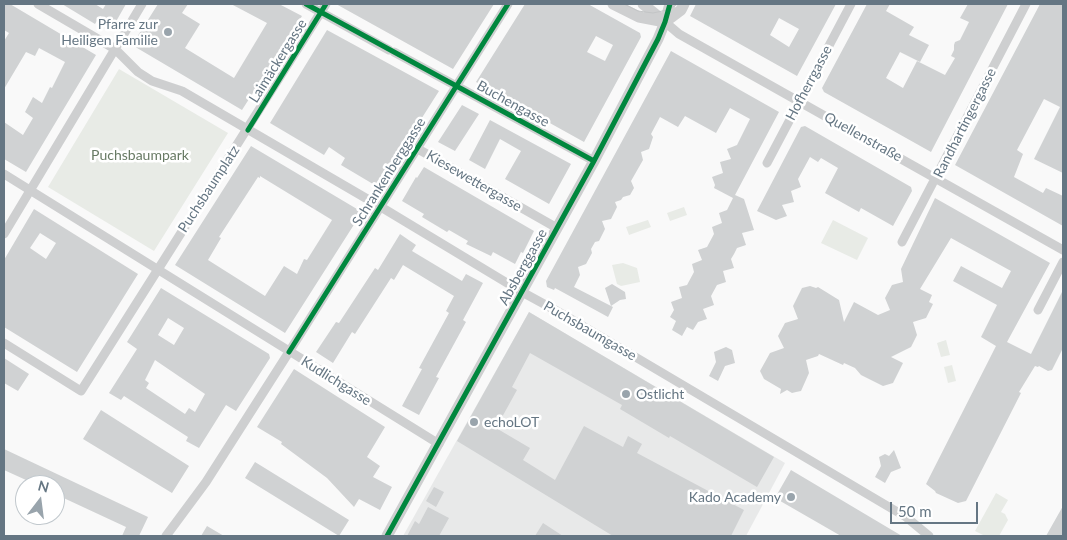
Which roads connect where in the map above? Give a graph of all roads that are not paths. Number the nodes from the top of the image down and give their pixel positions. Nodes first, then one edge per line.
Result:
1 (38, 4) edge
2 (142, 4) edge
3 (306, 4) edge
4 (326, 4) edge
5 (508, 4) edge
6 (613, 4) edge
7 (643, 4) edge
8 (670, 4) edge
9 (684, 4) edge
10 (851, 4) edge
11 (1026, 4) edge
12 (321, 12) junction
13 (665, 22) junction
14 (115, 49) junction
15 (456, 86) junction
16 (800, 101) junction
17 (248, 130) junction
18 (418, 148) junction
19 (594, 161) junction
20 (767, 163) dead end
21 (4, 174) edge
22 (936, 178) junction
23 (30, 191) junction
24 (381, 207) junction
25 (557, 228) junction
26 (4, 234) edge
27 (902, 242) dead end
28 (1063, 250) edge
29 (1063, 262) edge
30 (157, 269) junction
31 (522, 292) junction
32 (1038, 310) dead end
33 (4, 343) edge
34 (289, 352) junction
35 (439, 444) junction
36 (166, 536) edge
37 (387, 536) edge
38 (929, 536) edge

1 - 14 street
2 - 14 street
3 - 12 street, Buchengasse
4 - 12 street, Laimäckergasse
5 - 15 street, Schrankenberggasse
6 - 13 street, Quellenstraße
7 - 13 street, Quellenstraße
8 - 13 street, Absberggasse
9 - 13 street, Absberggasse
10 - 16 street, Hofherrgasse
11 - 22 street, Randhartingergasse
12 - 15 street, Buchengasse
12 - 17 street, Laimäckergasse
13 - 16 street, Quellenstraße
13 - 19 street, Absberggasse
14 - 17 street, Puchsbaumplatz
14 - 23 street
15 - 18 street, Schrankenberggasse
15 - 19 street, Buchengasse
16 - 20 street, Hofherrgasse
16 - 22 street, Quellenstraße
17 - 24 street, Puchsbaumgasse
17 - 30 street, Puchsbaumplatz
18 - 24 street, Schrankenberggasse
18 - 25 street, Kiesewettergasse
19 - 25 street, Absberggasse
21 - 23 street
22 - 27 street, Randhartingergasse
22 - 28 street, Quellenstraße
23 - 26 street
23 - 30 street
24 - 31 street, Puchsbaumgasse
24 - 34 street, Schrankenberggasse
25 - 31 street, Absberggasse
29 - 32 street
30 - 33 street
30 - 34 street, Kudlichgasse
31 - 35 street, Absberggasse
31 - 38 street, Puchsbaumgasse
34 - 35 street, Kudlichgasse
34 - 36 street, Schrankenberggasse
35 - 37 street, Absberggasse

